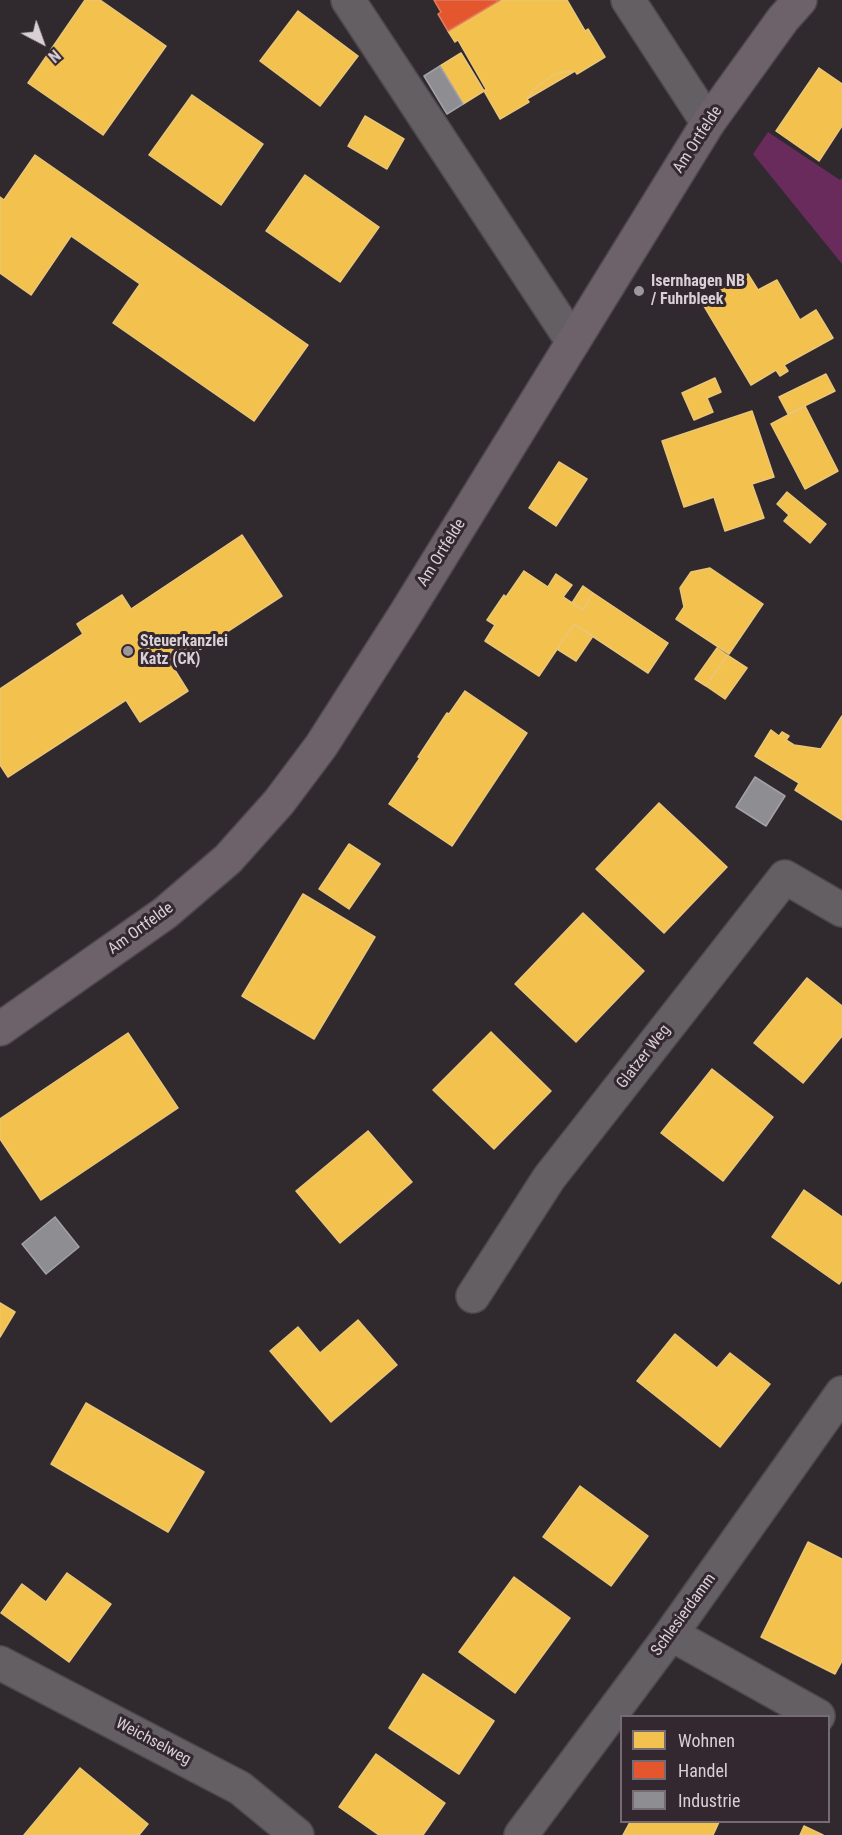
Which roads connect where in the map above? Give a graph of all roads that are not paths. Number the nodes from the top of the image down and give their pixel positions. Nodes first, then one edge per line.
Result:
1 (348, 0) edge
2 (628, 0) edge
3 (800, 0) edge
4 (708, 123) junction
5 (573, 342) junction
6 (842, 910) edge
7 (0, 1029) edge
8 (473, 1296) dead end
9 (842, 1393) edge
10 (671, 1634) junction
11 (0, 1663) edge
12 (816, 1715) edge
13 (297, 1835) edge
14 (521, 1835) edge

1 - 5 street
2 - 4 street
3 - 4 main road, Am Ortfelde
4 - 5 main road, Am Ortfelde
5 - 7 main road, Am Ortfelde
6 - 8 street, Glatzer Weg
9 - 10 street, Schlesierdamm
10 - 12 street
10 - 14 street, Schlesierdamm
11 - 13 street, Weichselweg

